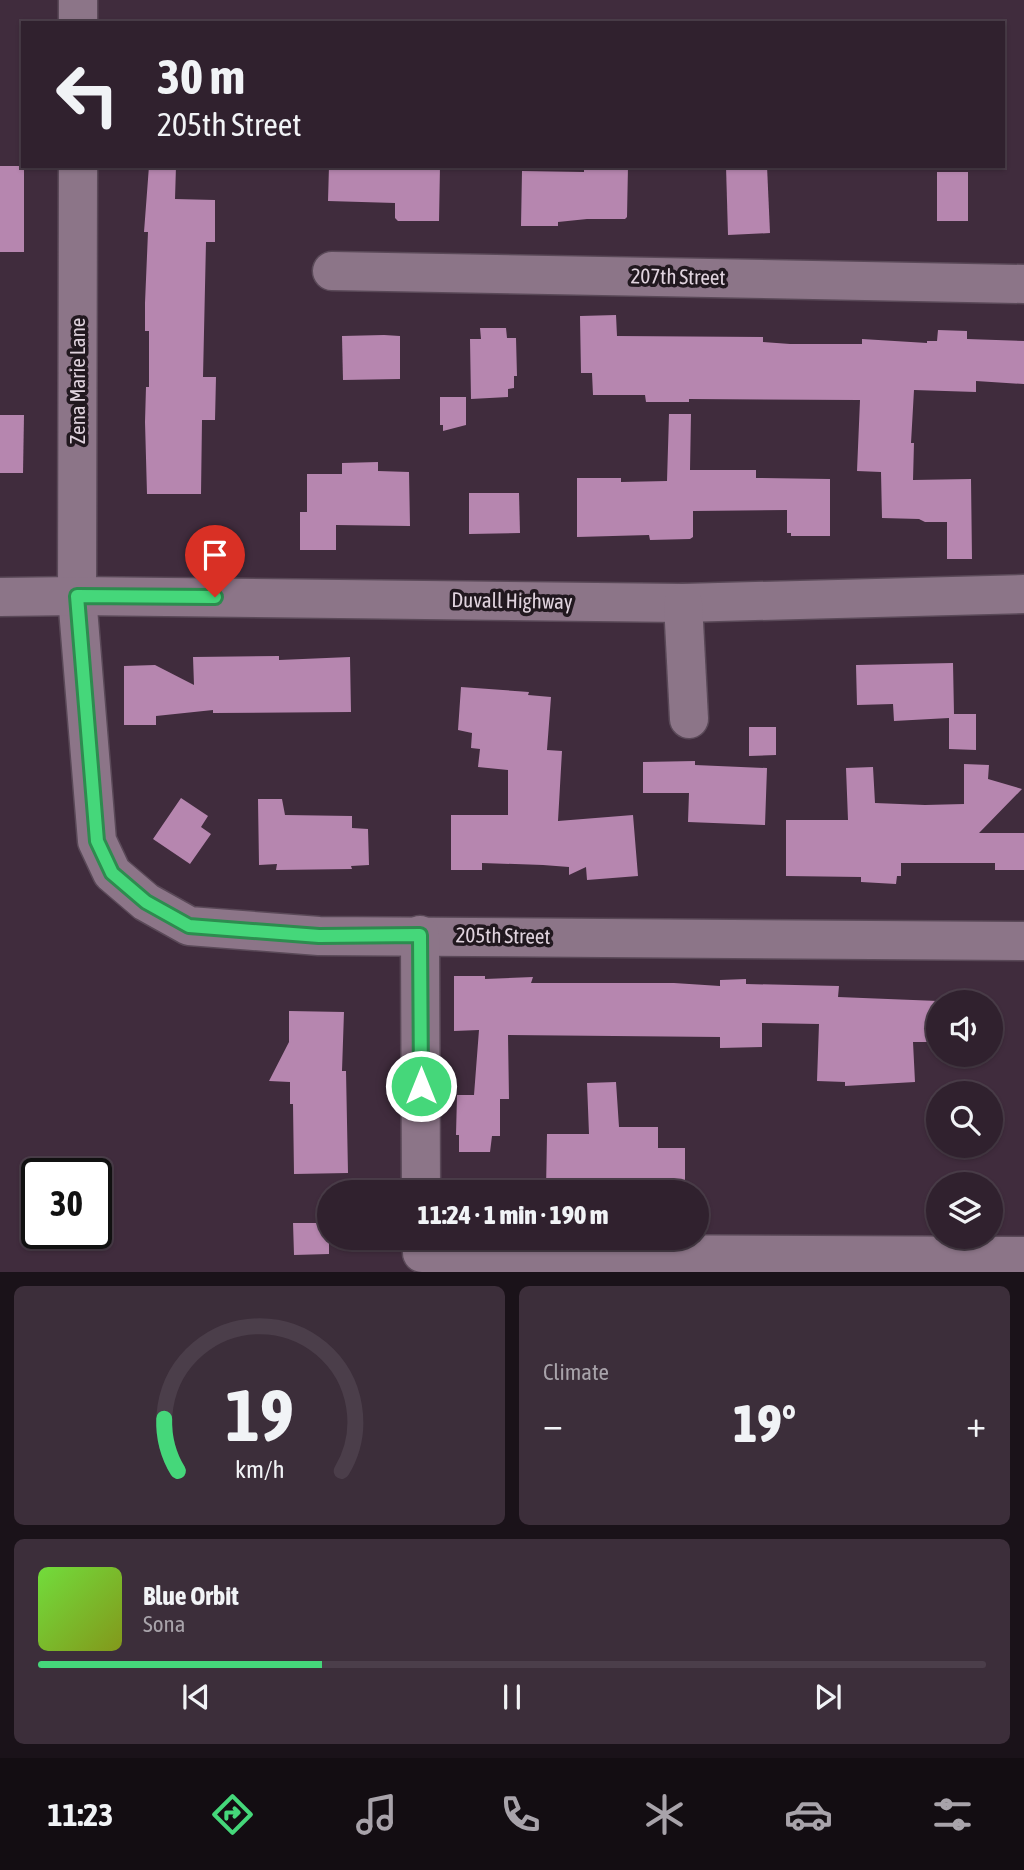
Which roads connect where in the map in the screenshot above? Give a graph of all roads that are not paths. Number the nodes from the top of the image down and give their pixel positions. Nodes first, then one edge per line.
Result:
1 (78, 0) edge
2 (78, 21) edge
3 (78, 168) edge
4 (332, 271) dead end
5 (1024, 284) edge
6 (1024, 594) edge
7 (77, 596) junction
8 (0, 597) edge
9 (683, 603) junction
10 (689, 719) dead end
11 (420, 935) junction
12 (1024, 941) edge
13 (421, 1180) edge
14 (696, 1250) edge
15 (1024, 1256) edge

1 - 2 street
3 - 7 street, Zena Marie Lane
4 - 5 street, 207th Street
6 - 9 street, Duvall Highway
7 - 8 street, Duvall Highway
7 - 9 street, Duvall Highway
7 - 11 street, 205th Street
9 - 10 street
11 - 12 street, 205th Street
11 - 13 street
14 - 15 street

